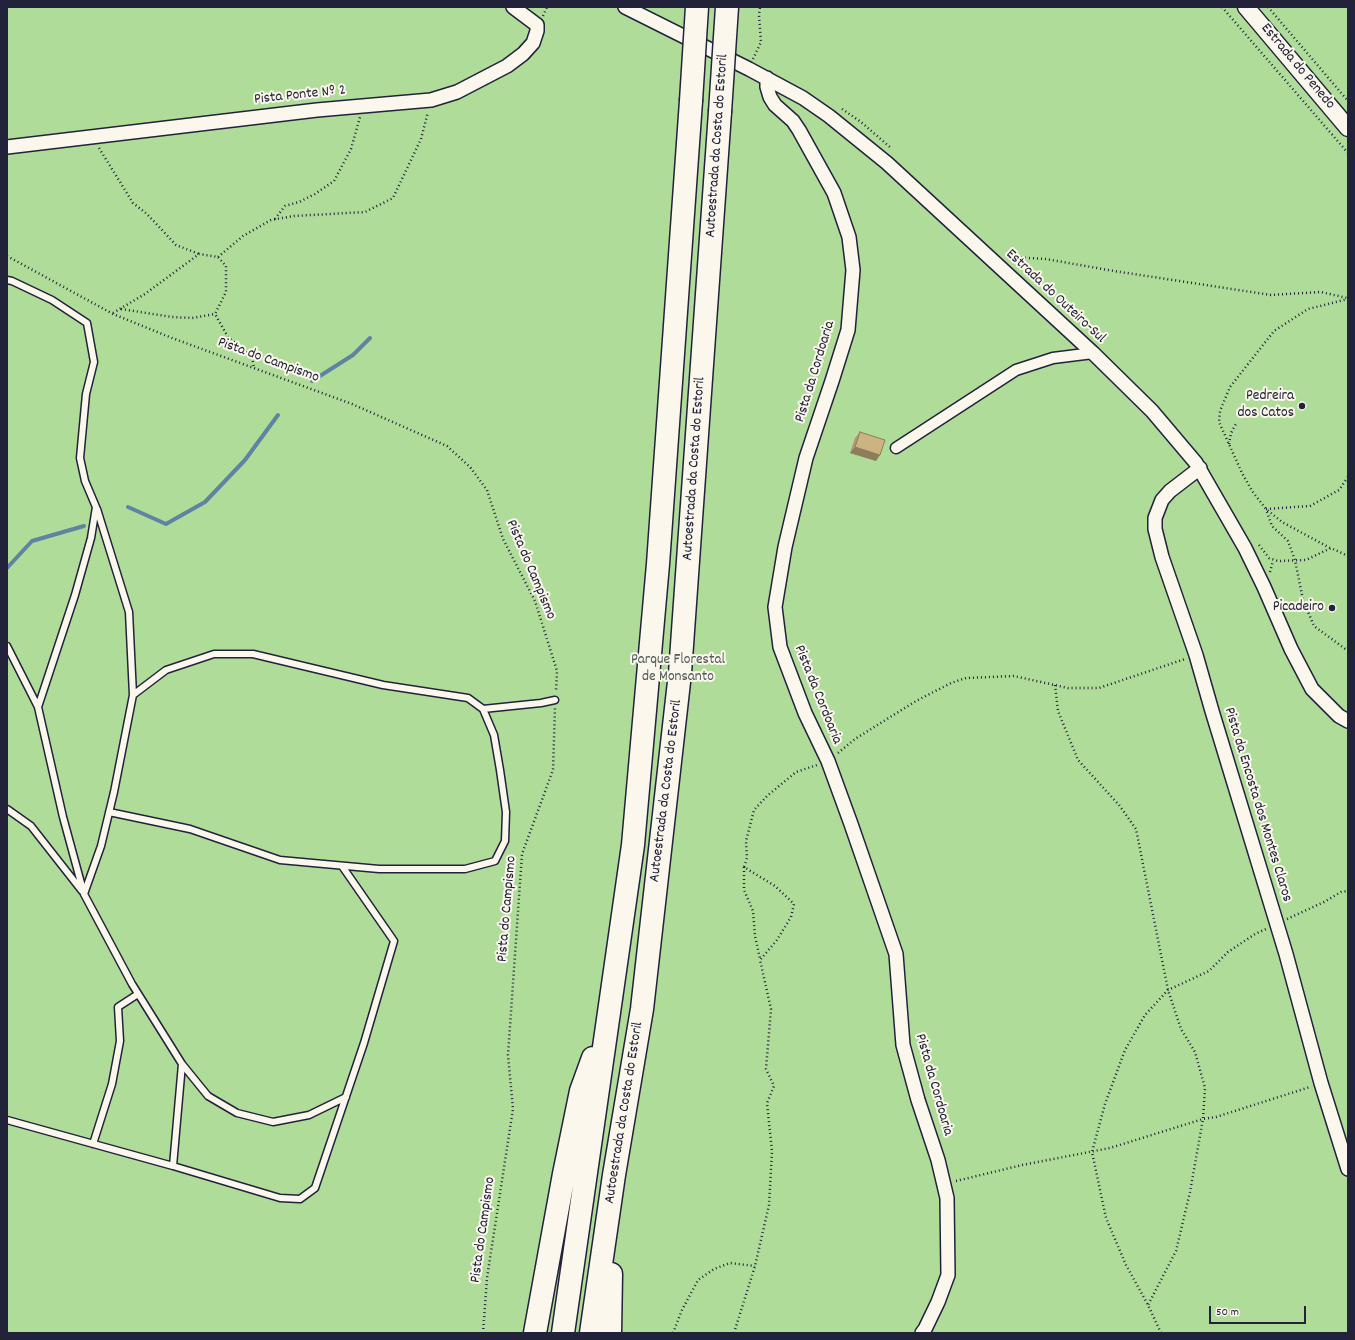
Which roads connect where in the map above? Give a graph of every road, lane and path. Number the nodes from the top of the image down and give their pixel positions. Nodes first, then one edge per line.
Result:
1 (513, 7) edge
2 (625, 7) edge
3 (698, 7) edge
4 (727, 7) edge
5 (760, 7) edge
6 (1222, 7) edge
7 (1246, 7) edge
8 (1268, 7) edge
9 (639, 10) edge
10 (754, 57) dead end
11 (767, 78) junction
12 (431, 100) junction
13 (1348, 101) edge
14 (364, 105) junction
15 (1348, 128) edge
16 (93, 137) junction
17 (7, 147) edge
18 (1348, 153) edge
19 (274, 219) junction
20 (199, 254) junction
21 (7, 256) edge
22 (218, 256) junction
23 (1009, 257) dead end
24 (7, 280) edge
25 (1348, 299) edge
26 (121, 309) junction
27 (113, 314) junction
28 (215, 314) junction
29 (1093, 353) junction
30 (254, 368) junction
31 (1237, 422) dead end
32 (1229, 444) junction
33 (896, 448) dead end
34 (1200, 468) junction
35 (1348, 476) edge
36 (96, 507) junction
37 (1266, 509) junction
38 (1330, 548) dead end
39 (7, 646) edge
40 (1348, 651) edge
41 (1196, 655) junction
42 (1055, 685) junction
43 (133, 695) junction
44 (555, 700) junction
45 (38, 707) junction
46 (483, 709) junction
47 (1348, 721) edge
48 (828, 761) junction
49 (7, 809) edge
50 (109, 812) junction
51 (342, 866) junction
52 (744, 867) junction
53 (1348, 891) edge
54 (84, 894) junction
55 (1276, 924) junction
56 (760, 960) junction
57 (1168, 990) junction
58 (138, 994) junction
59 (609, 1013) junction
60 (182, 1064) junction
61 (1321, 1083) junction
62 (346, 1097) junction
63 (1203, 1119) junction
64 (7, 1120) edge
65 (93, 1144) junction
66 (1092, 1152) junction
67 (173, 1166) junction
68 (1348, 1169) edge
69 (614, 1175) junction
70 (944, 1184) junction
71 (573, 1262) junction
72 (755, 1266) junction
73 (1148, 1304) junction
74 (483, 1333) edge
75 (534, 1333) edge
76 (552, 1333) edge
77 (563, 1333) edge
78 (591, 1333) edge
79 (610, 1333) edge
80 (673, 1333) edge
81 (734, 1333) edge
82 (922, 1333) edge
83 (1161, 1333) edge

1 - 12 street, Pista Ponte Nº 2
2 - 9 street, Estrada do Outeiro-Sul
3 - 59 highway, Autoestrada da Costa do Estoril, bridge
4 - 69 highway, Autoestrada da Costa do Estoril, bridge
5 - 10 path
6 - 18 path
7 - 15 street, Estrada do Penedo
8 - 13 path
9 - 11 street, Estrada do Outeiro-Sul
11 - 29 street, Estrada do Outeiro-Sul
11 - 48 street, Pista da Cordoaria
12 - 14 street, Pista Ponte Nº 2
12 - 19 path
14 - 16 street, Pista Ponte Nº 2
14 - 19 path
16 - 17 street, Pista Ponte Nº 2
16 - 20 path
19 - 22 path
20 - 22 path
20 - 26 path
21 - 27 path, Pista do Campismo
22 - 28 path
23 - 25 path
24 - 36 lane
25 - 32 path
26 - 27 path
26 - 28 path
27 - 30 path, Pista do Campismo
28 - 30 path
29 - 33 street
29 - 34 street, Estrada do Outeiro-Sul
30 - 44 path, Pista do Campismo
31 - 32 path
32 - 37 path
34 - 41 street, Pista da Encosta dos Montes Claros
34 - 47 street, Estrada do Outeiro-Sul
35 - 37 path
36 - 43 lane
36 - 45 lane
37 - 38 path
37 - 40 path
39 - 45 lane
41 - 42 path
41 - 55 street, Pista da Encosta dos Montes Claros
42 - 48 path
42 - 57 path
43 - 46 lane
43 - 50 lane
44 - 46 lane
44 - 74 path, Pista do Campismo
45 - 54 lane
46 - 51 lane
48 - 52 path
48 - 70 street, Pista da Cordoaria
49 - 54 lane
50 - 51 lane
50 - 54 lane
51 - 62 lane
52 - 56 path
52 - 56 path
53 - 55 path
54 - 58 lane
55 - 57 path
55 - 61 street, Pista da Encosta dos Montes Claros
56 - 72 path
57 - 63 path
57 - 66 path
58 - 60 lane
58 - 65 lane
59 - 71 highway, Autoestrada da Costa do Estoril
59 - 75 highway
60 - 62 lane
60 - 67 lane
61 - 63 path
61 - 68 street, Pista da Encosta dos Montes Claros
62 - 67 lane
63 - 66 path
63 - 73 path
64 - 65 lane
65 - 67 lane
66 - 70 path
66 - 73 path
69 - 78 highway, Autoestrada da Costa do Estoril
69 - 79 highway
70 - 82 street, Pista da Cordoaria
71 - 76 highway
71 - 77 highway, Autoestrada da Costa do Estoril
72 - 80 path
72 - 81 path
73 - 83 path

